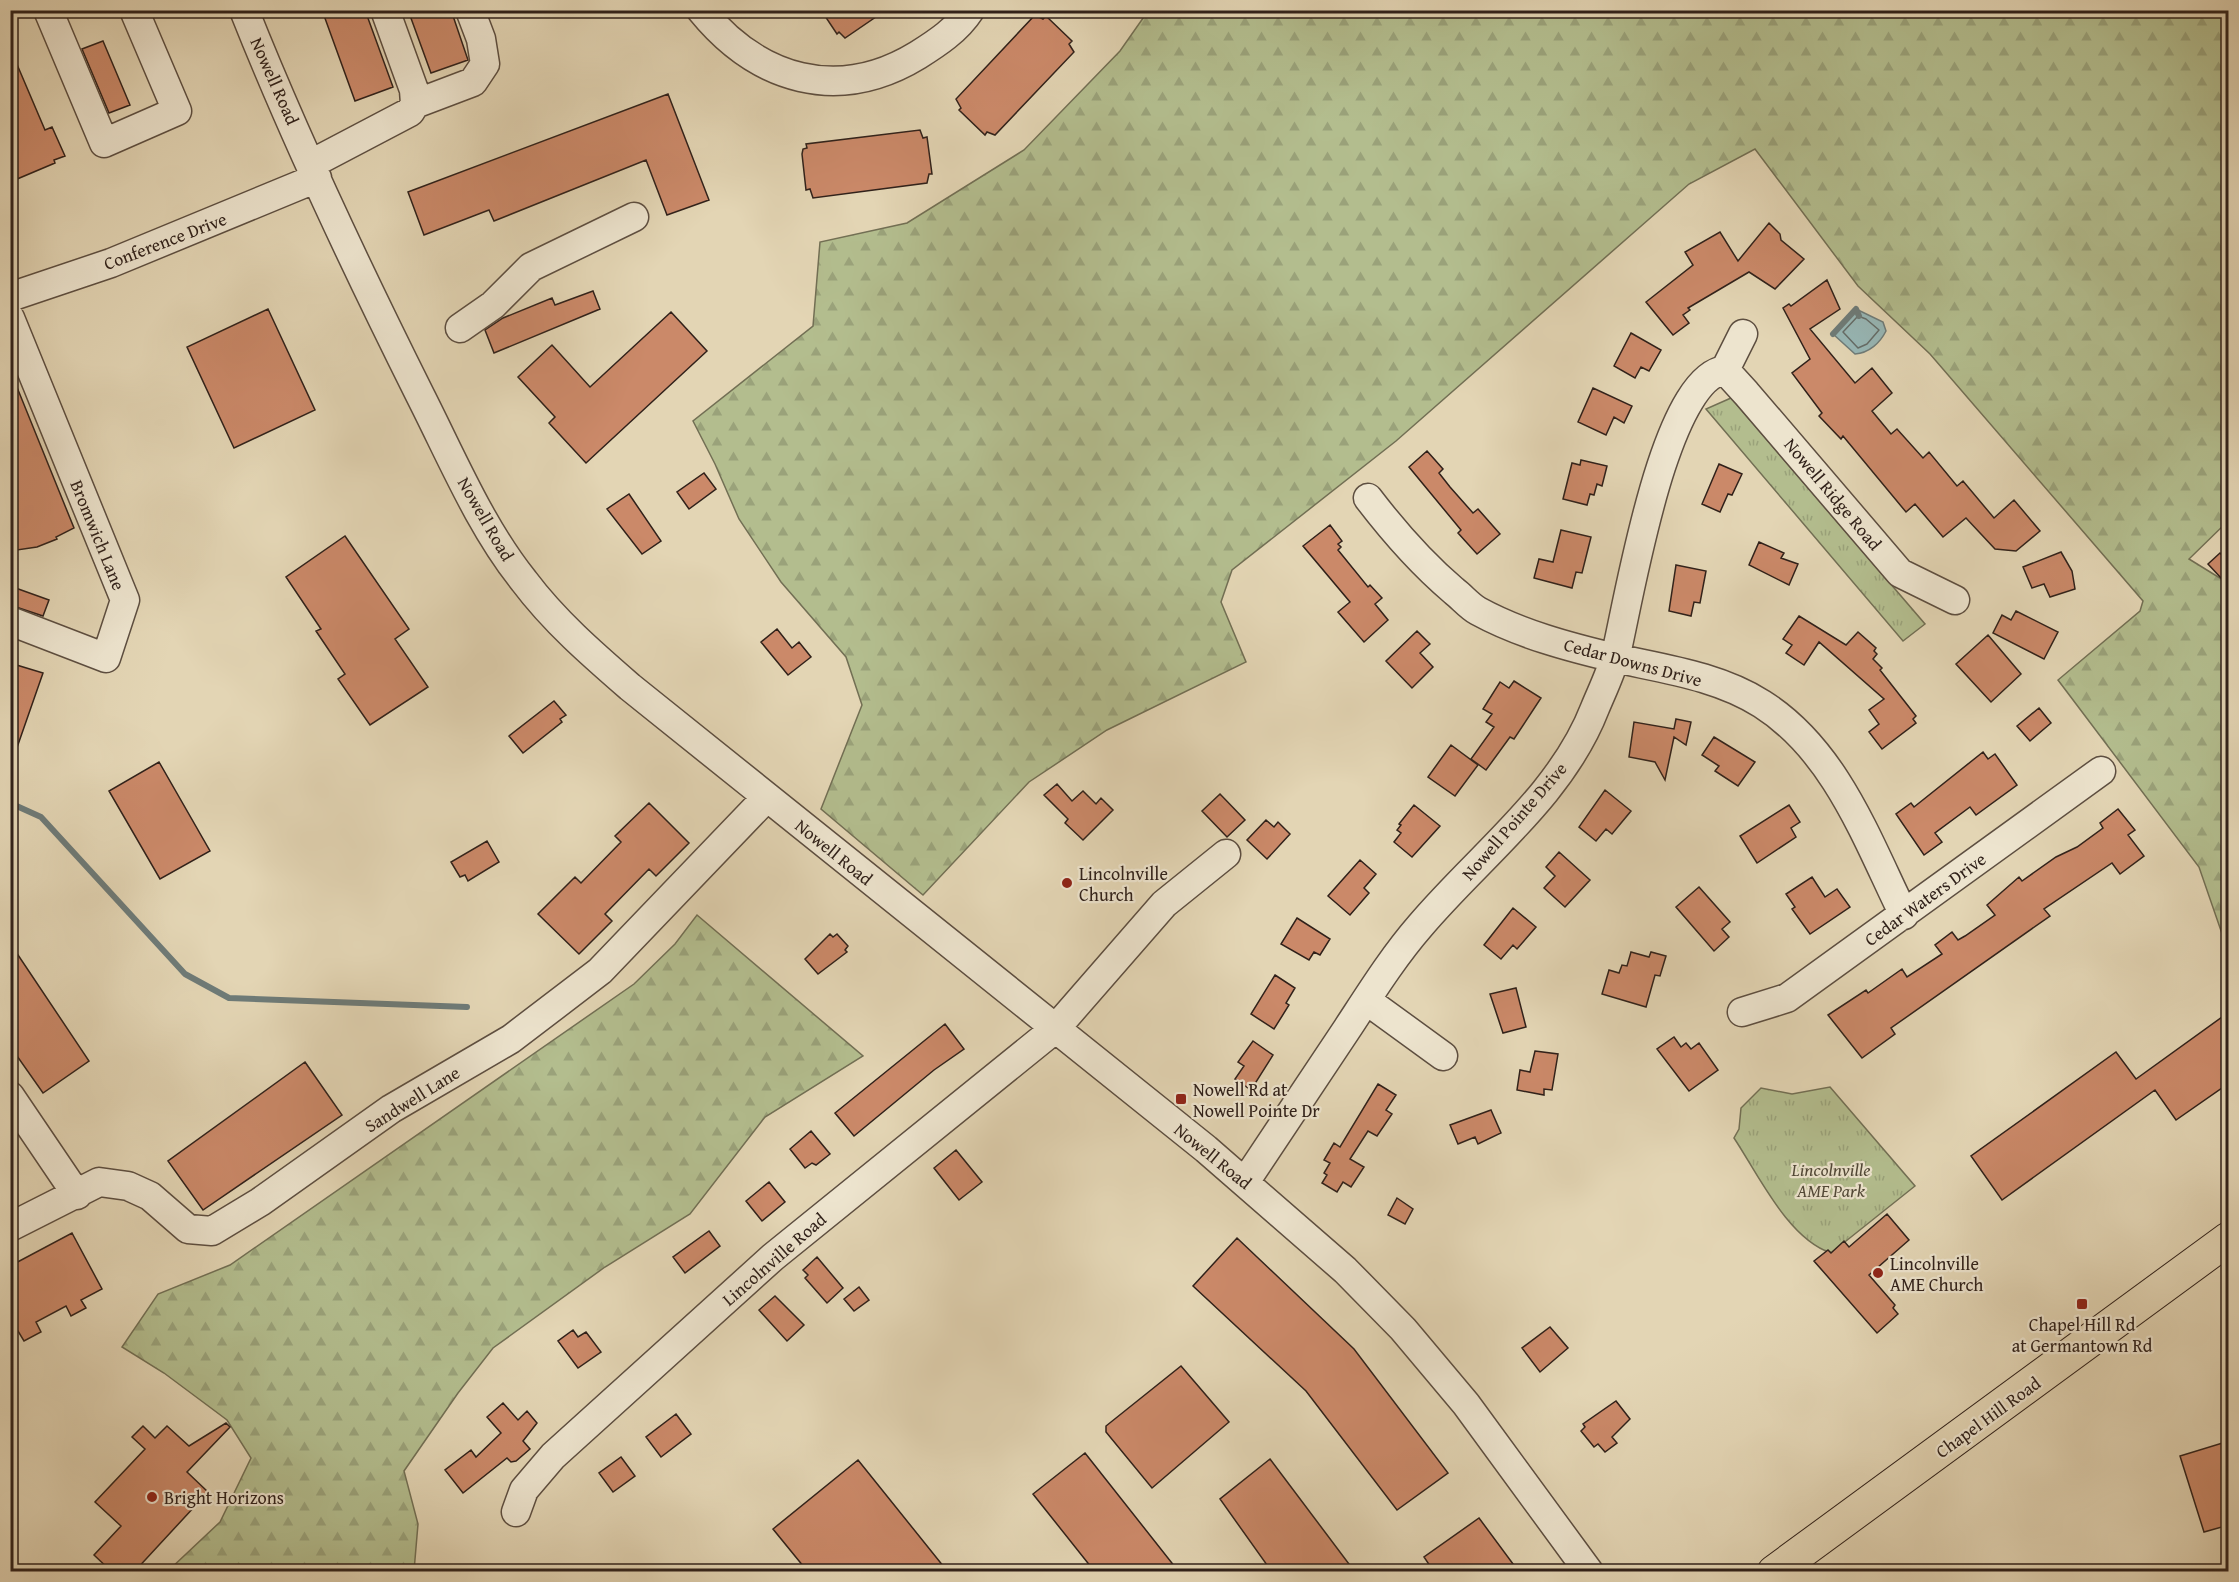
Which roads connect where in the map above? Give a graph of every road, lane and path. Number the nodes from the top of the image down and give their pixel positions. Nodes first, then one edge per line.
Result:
1 (48, 10) edge
2 (134, 10) edge
3 (244, 10) edge
4 (385, 10) edge
5 (470, 10) edge
6 (701, 10) edge
7 (970, 10) edge
8 (416, 104) junction
9 (314, 171) junction
10 (633, 217) dead end
11 (10, 297) edge
12 (10, 318) edge
13 (460, 328) dead end
14 (1743, 334) dead end
15 (1714, 376) junction
16 (1368, 498) dead end
17 (1954, 600) dead end
18 (10, 621) edge
19 (1615, 658) junction
20 (2101, 771) dead end
21 (766, 798) junction
22 (1226, 854) dead end
23 (1904, 915) junction
24 (1366, 1000) junction
25 (1742, 1012) dead end
26 (1056, 1028) junction
27 (1443, 1056) dead end
28 (10, 1096) edge
29 (1245, 1182) junction
30 (76, 1194) junction
31 (14, 1219) edge
32 (2229, 1239) edge
33 (516, 1512) dead end
34 (1590, 1572) edge
35 (1774, 1572) edge

1 - 2 street
3 - 9 street, Nowell Road
4 - 8 street
5 - 8 street, Conference Drive
6 - 7 street
8 - 9 street, Conference Drive
9 - 11 street, Conference Drive
9 - 21 street, Nowell Road
10 - 13 street
12 - 18 street, Bromwich Lane
14 - 15 street
15 - 17 street, Nowell Ridge Road
15 - 19 street, Nowell Pointe Drive
16 - 19 street, Cedar Downs Drive
19 - 23 street, Cedar Downs Drive
19 - 24 street, Nowell Pointe Drive
20 - 23 street, Cedar Waters Drive
21 - 26 street, Nowell Road
21 - 30 street, Sandwell Lane
22 - 26 street, Lincolnville Road
23 - 25 street, Cedar Waters Drive
24 - 27 street
24 - 29 street, Nowell Pointe Drive
26 - 29 street, Nowell Road
26 - 33 street, Lincolnville Road
28 - 30 street
29 - 34 street, Nowell Road
30 - 31 street, Sandwell Lane
32 - 35 main road, Chapel Hill Road

